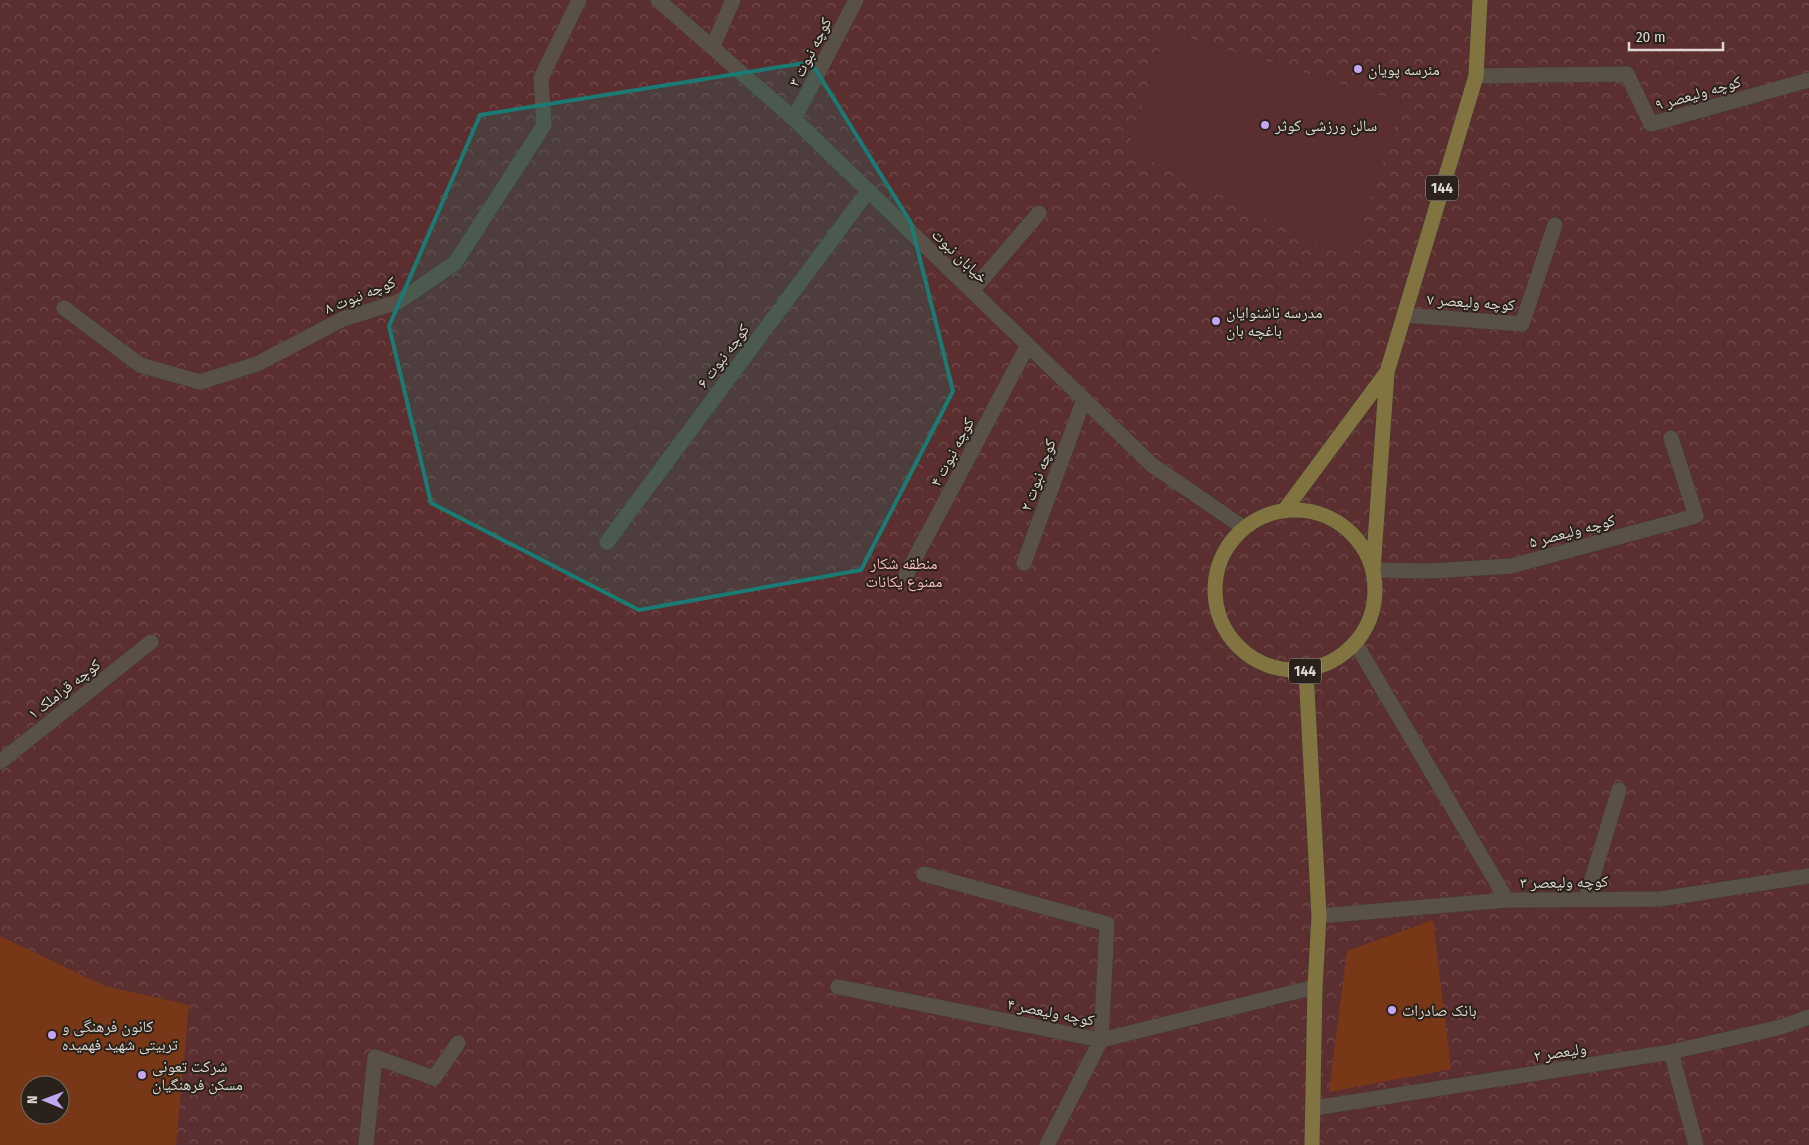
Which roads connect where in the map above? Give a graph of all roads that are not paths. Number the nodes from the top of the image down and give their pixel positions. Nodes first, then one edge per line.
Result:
1 (579, 0) edge
2 (658, 0) edge
3 (734, 0) edge
4 (856, 0) edge
5 (1480, 0) edge
6 (713, 46) junction
7 (1476, 76) junction
8 (1809, 80) edge
9 (794, 120) junction
10 (868, 191) junction
11 (1039, 213) dead end
12 (1555, 225) dead end
13 (972, 291) junction
14 (64, 308) dead end
15 (1405, 315) junction
16 (1028, 345) junction
17 (1387, 372) junction
18 (1084, 399) junction
19 (1671, 438) dead end
20 (1284, 511) junction
21 (1244, 528) junction
22 (607, 542) dead end
23 (1024, 563) dead end
24 (1373, 570) junction
25 (906, 575) dead end
26 (151, 642) dead end
27 (1356, 644) junction
28 (1306, 671) junction
29 (0, 762) edge
30 (1619, 790) dead end
31 (924, 874) dead end
32 (1809, 876) edge
33 (1586, 899) junction
34 (1507, 900) junction
35 (1319, 916) junction
36 (838, 987) dead end
37 (1315, 987) junction
38 (1809, 1017) edge
39 (1101, 1040) junction
40 (458, 1043) dead end
41 (1672, 1052) junction
42 (1314, 1108) junction
43 (366, 1145) edge
44 (1047, 1145) edge
45 (1312, 1145) edge
46 (1696, 1145) edge

1 - 14 street, کوچه نبوت ۸
2 - 6 street, خیابان نبوت
3 - 6 street
4 - 9 street, کوچه نبوت ۳
5 - 7 main road, 144
6 - 9 street, خیابان نبوت
7 - 8 street, کوچه ولیعصر ۹
7 - 15 main road, 144
9 - 10 street, خیابان نبوت
10 - 13 street, خیابان نبوت
10 - 22 street, کوچه نبوت ۶
11 - 13 street
12 - 15 street, کوچه ولیعصر ۷
13 - 16 street, خیابان نبوت
15 - 17 main road, 144
16 - 18 street, خیابان نبوت
16 - 25 street, کوچه نبوت ۴
17 - 20 main road, 144
17 - 24 main road, 144
18 - 21 street, خیابان نبوت
18 - 23 street, کوچه نبوت ۲
19 - 24 street, کوچه ولیعصر ۵
20 - 21 main road, 144
20 - 24 main road, 144
21 - 28 main road, 144
24 - 27 main road, 144
26 - 29 street, کوچه قراملک ۱
27 - 28 main road, 144
27 - 34 street
28 - 35 main road, 144
30 - 33 street
31 - 39 street
32 - 33 street, کوچه ولیعصر ۳
33 - 34 street, کوچه ولیعصر ۳
34 - 35 street, کوچه ولیعصر ۳
35 - 37 main road, 144
36 - 39 street, کوچه ولیعصر ۴
37 - 39 street, کوچه ولیعصر ۴
37 - 42 main road, 144
38 - 41 street, ولیعصر ۲
39 - 44 street
40 - 43 street
41 - 42 street, ولیعصر ۲
41 - 46 street
42 - 45 main road, 144

